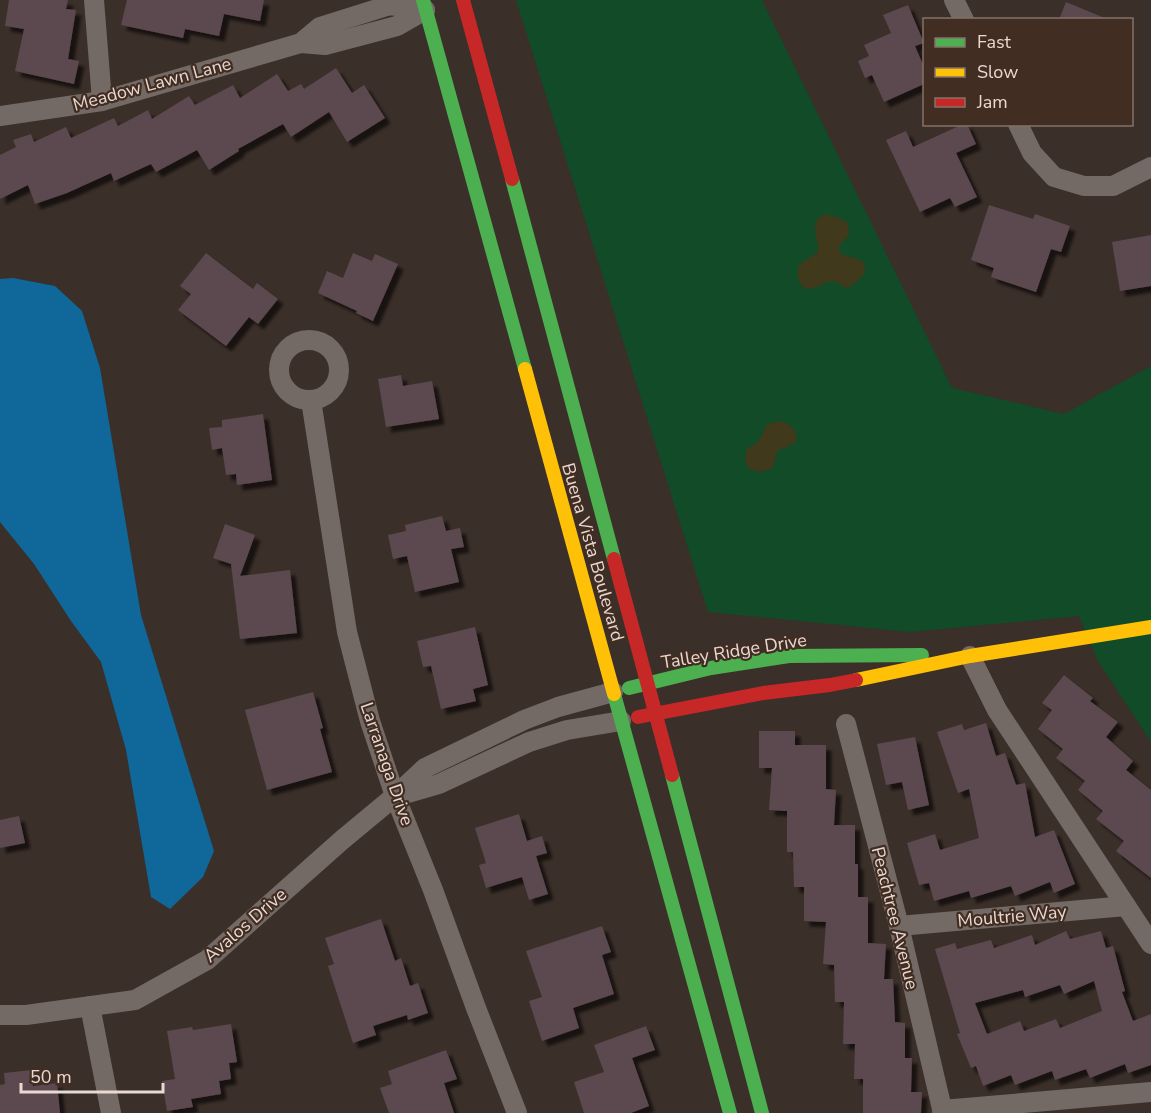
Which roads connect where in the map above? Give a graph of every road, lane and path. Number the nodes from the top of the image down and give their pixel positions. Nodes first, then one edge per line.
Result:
1 (93, 0) edge
2 (954, 0) edge
3 (443, 3) edge
4 (963, 18) edge
5 (102, 100) junction
6 (0, 116) edge
7 (1019, 126) edge
8 (1151, 167) edge
9 (311, 400) dead end
10 (1151, 627) edge
11 (970, 656) junction
12 (648, 683) junction
13 (613, 692) junction
14 (656, 712) junction
15 (621, 721) junction
16 (846, 724) dead end
17 (395, 796) junction
18 (1126, 906) junction
19 (899, 926) junction
20 (1151, 944) edge
21 (90, 1006) junction
22 (0, 1015) edge
23 (1151, 1092) edge
24 (943, 1112) edge
25 (111, 1113) edge
26 (518, 1113) edge
27 (730, 1113) edge
28 (762, 1113) edge

1 - 5 street
2 - 4 street
3 - 5 street, Meadow Lawn Lane
3 - 12 main road, Buena Vista Boulevard
3 - 13 main road, Buena Vista Boulevard
5 - 6 street, Meadow Lawn Lane
7 - 8 street
9 - 17 street, Larranaga Drive
10 - 11 main road, Talley Ridge Drive
11 - 12 main road, Talley Ridge Drive
11 - 14 main road, Talley Ridge Drive
11 - 18 street
12 - 13 main road, Talley Ridge Drive
12 - 14 main road, Buena Vista Boulevard
13 - 15 main road, Buena Vista Boulevard
13 - 17 street, Avalos Drive
14 - 15 main road, Talley Ridge Drive
14 - 28 main road, Buena Vista Boulevard
15 - 17 street, Avalos Drive
15 - 27 main road, Buena Vista Boulevard
16 - 19 street, Peachtree Avenue
17 - 21 street, Avalos Drive
17 - 26 street, Larranaga Drive
18 - 19 street, Moultrie Way
18 - 20 street
19 - 24 street, Peachtree Avenue
21 - 22 street, Avalos Drive
21 - 25 street
23 - 24 street

